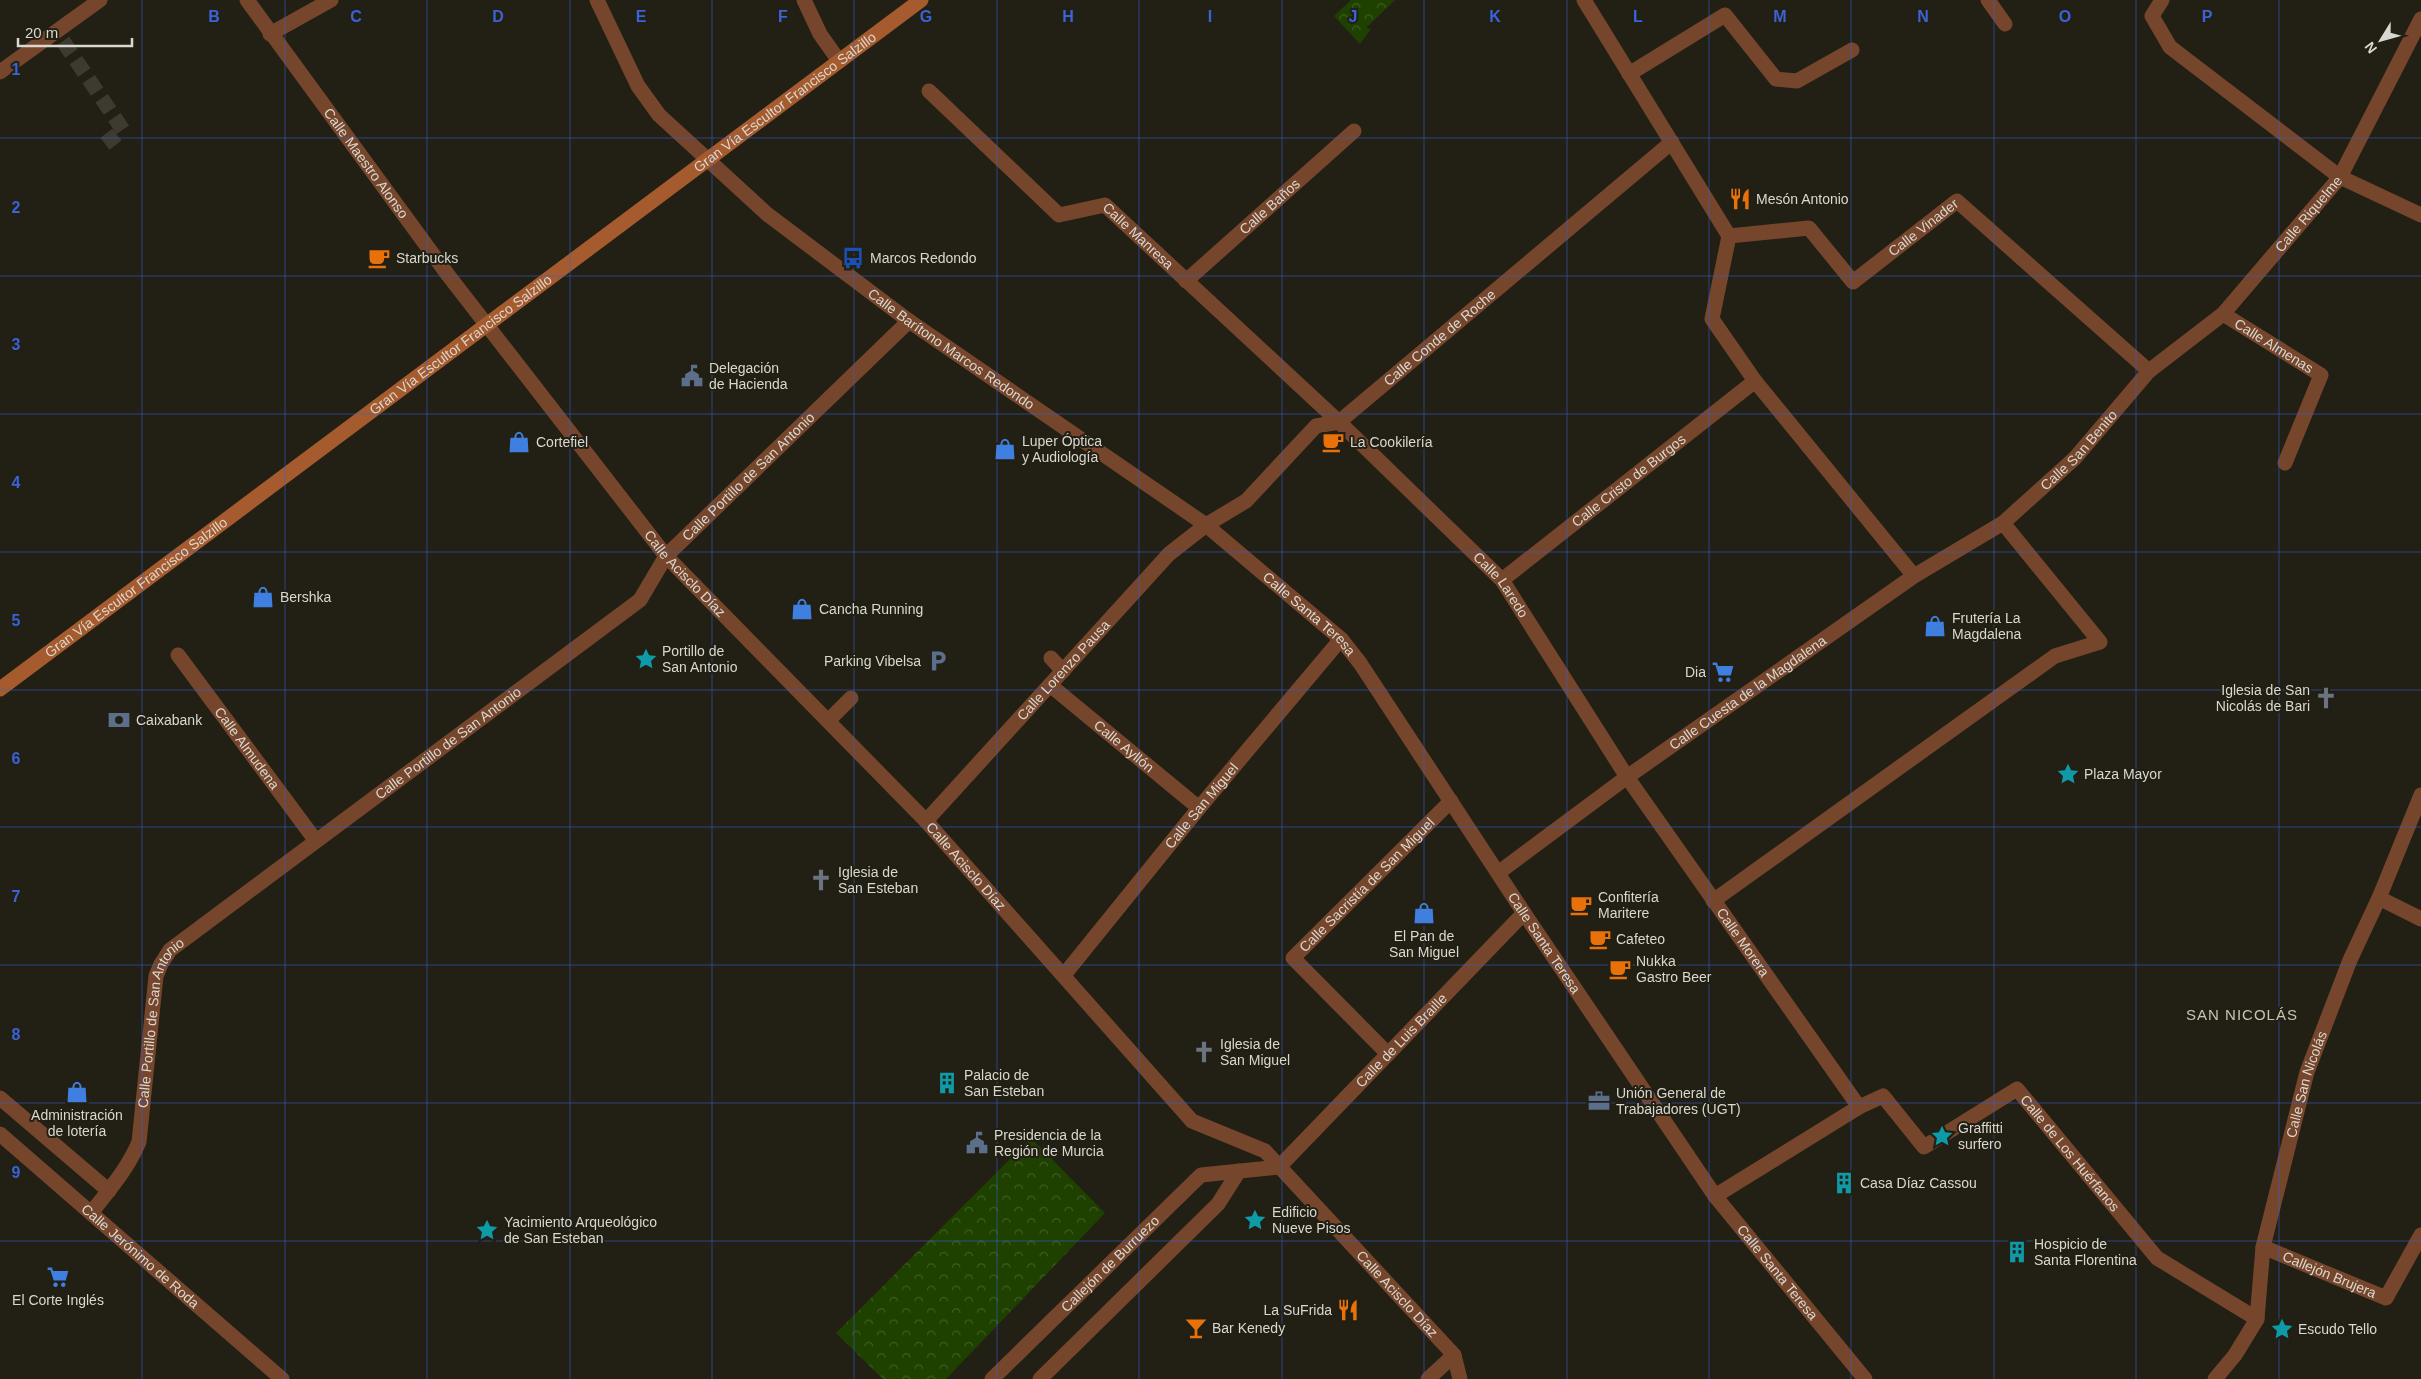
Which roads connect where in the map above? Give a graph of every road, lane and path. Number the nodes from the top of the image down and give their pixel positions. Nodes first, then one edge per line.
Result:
1 (100, 0) edge
2 (247, 0) edge
3 (331, 0) edge
4 (597, 0) edge
5 (804, 0) edge
6 (921, 0) edge
7 (1584, 0) edge
8 (1988, 0) edge
9 (2162, 0) edge
10 (2421, 19) edge
11 (2005, 24) dead end
12 (270, 34) junction
13 (1852, 50) dead end
14 (839, 61) junction
15 (0, 72) edge
16 (1629, 74) junction
17 (929, 91) dead end
18 (1354, 131) dead end
19 (1672, 142) junction
20 (707, 160) junction
21 (2340, 177) junction
22 (2421, 215) edge
23 (1729, 236) junction
24 (1186, 281) junction
25 (2223, 314) junction
26 (909, 321) junction
27 (487, 325) junction
28 (2149, 371) junction
29 (1754, 381) junction
30 (1339, 422) junction
31 (2285, 462) dead end
32 (2003, 524) junction
33 (1206, 525) junction
34 (666, 556) junction
35 (1914, 576) junction
36 (1502, 580) junction
37 (1341, 639) junction
38 (178, 655) dead end
39 (1051, 658) dead end
40 (1063, 671) junction
41 (1050, 685) junction
42 (0, 689) edge
43 (851, 698) dead end
44 (828, 721) junction
45 (1627, 778) junction
46 (2421, 795) edge
47 (1451, 801) junction
48 (1199, 808) junction
49 (926, 821) junction
50 (316, 841) junction
51 (1498, 874) junction
52 (2379, 898) junction
53 (1713, 901) junction
54 (1524, 913) junction
55 (2421, 919) edge
56 (1064, 975) junction
57 (1388, 1054) junction
58 (0, 1098) edge
59 (1859, 1107) junction
60 (0, 1134) edge
61 (1279, 1167) junction
62 (1240, 1171) junction
63 (109, 1191) junction
64 (1716, 1196) junction
65 (91, 1213) junction
66 (2421, 1235) edge
67 (2263, 1247) junction
68 (2257, 1319) junction
69 (1454, 1355) junction
70 (282, 1379) edge
71 (992, 1379) edge
72 (1040, 1379) edge
73 (1428, 1379) edge
74 (1460, 1379) edge
75 (1865, 1379) edge
76 (2215, 1379) edge

1 - 15 street
2 - 12 street, Calle Maestro Alonso
3 - 12 street
4 - 20 street, Calle Barítono Marcos Redondo
5 - 14 street
6 - 14 main road, Gran Vía Escultor Francisco Salzillo
7 - 16 street
8 - 11 street
9 - 21 street
10 - 21 street, Calle Riquelme
12 - 27 street, Calle Maestro Alonso
13 - 16 street
14 - 20 main road, Gran Vía Escultor Francisco Salzillo
16 - 19 street
17 - 24 street, Calle Manresa
18 - 24 street, Calle Baños
19 - 23 street
19 - 30 street, Calle Conde de Roche
20 - 26 street, Calle Barítono Marcos Redondo
20 - 27 main road, Gran Vía Escultor Francisco Salzillo
21 - 22 street
21 - 25 street, Calle Riquelme
23 - 28 street, Calle Vinader
23 - 29 street
24 - 30 street, Calle Manresa
25 - 28 street, Calle Riquelme
25 - 31 street, Calle Almenas
26 - 33 street, Calle Barítono Marcos Redondo
26 - 34 street, Calle Portillo de San Antonio
27 - 34 street, Calle Acisclo Díaz
27 - 42 main road, Gran Vía Escultor Francisco Salzillo
28 - 32 street, Calle San Benito
29 - 35 street
29 - 36 street, Calle Cristo de Burgos
30 - 33 street, Calle Conde de Roche
30 - 36 street, Calle Laredo
32 - 35 street, Calle Cuesta de la Magdalena
32 - 53 street
33 - 37 street, Calle Santa Teresa
33 - 40 street, Calle Lorenzo Pausa
34 - 44 street, Calle Acisclo Díaz
34 - 50 street, Calle Portillo de San Antonio
35 - 45 street, Calle Cuesta de la Magdalena
36 - 45 street, Calle Laredo
37 - 47 street, Calle Santa Teresa
37 - 48 street, Calle San Miguel
38 - 50 street, Calle Almudena
39 - 40 street
40 - 41 street, Calle Lorenzo Pausa
41 - 48 street, Calle Ayllón
41 - 49 street, Calle Lorenzo Pausa
43 - 44 street
44 - 49 street, Calle Acisclo Díaz
45 - 51 street, Calle Cuesta de la Magdalena
45 - 53 street, Calle Morera
46 - 52 street, Calle San Nicolás
47 - 51 street, Calle Santa Teresa
47 - 57 street, Calle Sacristía de San Miguel
48 - 56 street, Calle San Miguel
49 - 56 street, Calle Acisclo Díaz
50 - 63 street, Calle Portillo de San Antonio
51 - 54 street, Calle Santa Teresa
52 - 55 street
52 - 67 street, Calle San Nicolás
53 - 59 street, Calle Morera
54 - 57 street, Calle de Luis Braille
54 - 64 street, Calle Santa Teresa
56 - 61 street, Calle Acisclo Díaz
57 - 61 street, Calle de Luis Braille
58 - 63 street, Calle Jerónimo de Roda
59 - 64 street
59 - 68 street, Calle de Los Huérfanos
60 - 65 street, Calle Jerónimo de Roda
61 - 62 street, Callejón de Burruezo
61 - 69 street, Calle Acisclo Díaz
62 - 71 street, Callejón de Burruezo
62 - 72 street
63 - 65 street, Calle Portillo de San Antonio
64 - 75 street, Calle Santa Teresa
65 - 70 street, Calle Jerónimo de Roda
66 - 67 street, Callejón Brujera
67 - 68 street, Calle San Nicolás
68 - 76 street, Calle San Nicolás
69 - 73 street
69 - 74 street, Calle Acisclo Díaz

